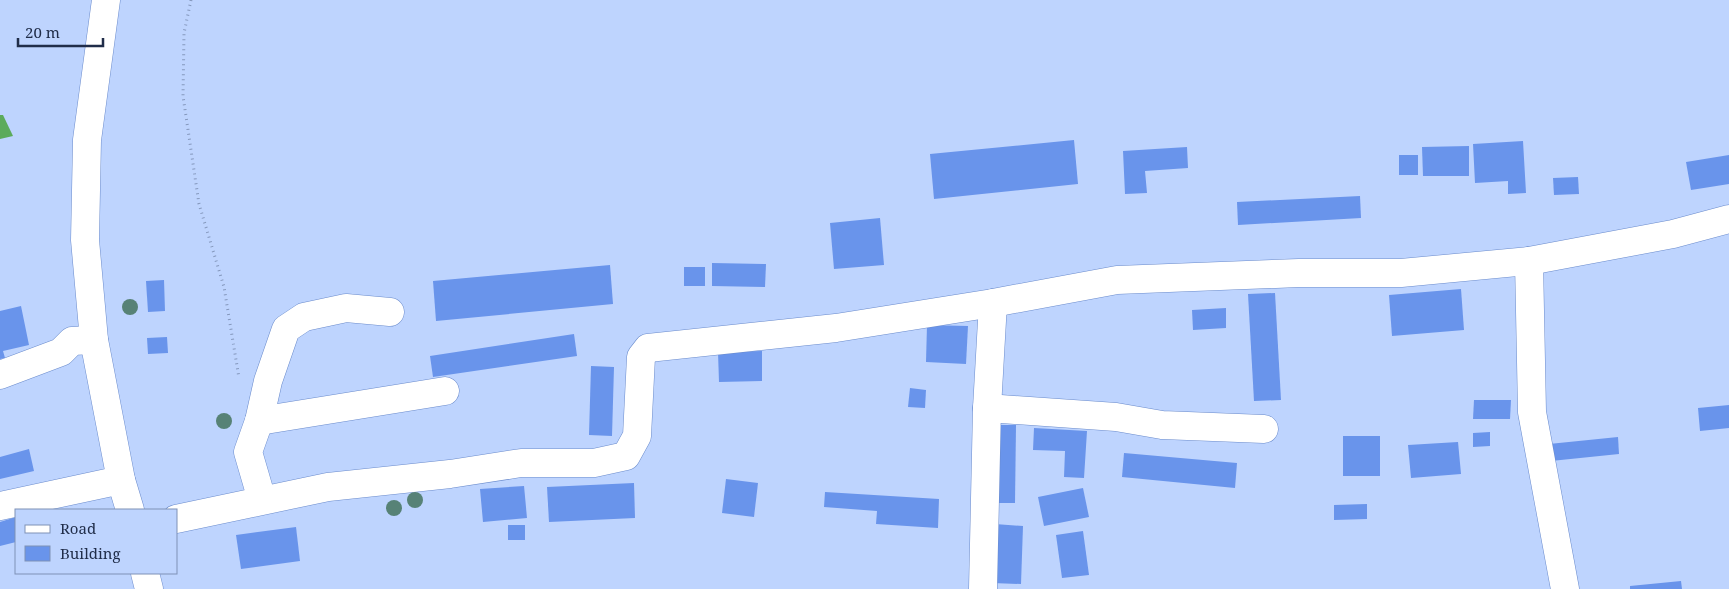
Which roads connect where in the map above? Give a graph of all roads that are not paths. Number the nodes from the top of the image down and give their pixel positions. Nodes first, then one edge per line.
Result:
1 (106, 0) edge
2 (1729, 219) edge
3 (1529, 261) junction
4 (993, 303) junction
5 (390, 312) dead end
6 (94, 340) junction
7 (0, 375) edge
8 (445, 391) dead end
9 (987, 408) junction
10 (259, 421) junction
11 (1264, 429) dead end
12 (121, 480) junction
13 (262, 500) junction
14 (0, 506) edge
15 (130, 509) edge
16 (178, 519) edge
17 (145, 574) edge
18 (149, 589) edge
19 (983, 589) edge
20 (1565, 589) edge

1 - 6 street
2 - 3 street
3 - 4 street
3 - 20 street
4 - 9 street
4 - 13 street
5 - 10 street
6 - 7 street
6 - 12 street
8 - 10 street
9 - 11 street
9 - 19 street
10 - 13 street
12 - 14 street
12 - 15 street
13 - 16 street
17 - 18 street

